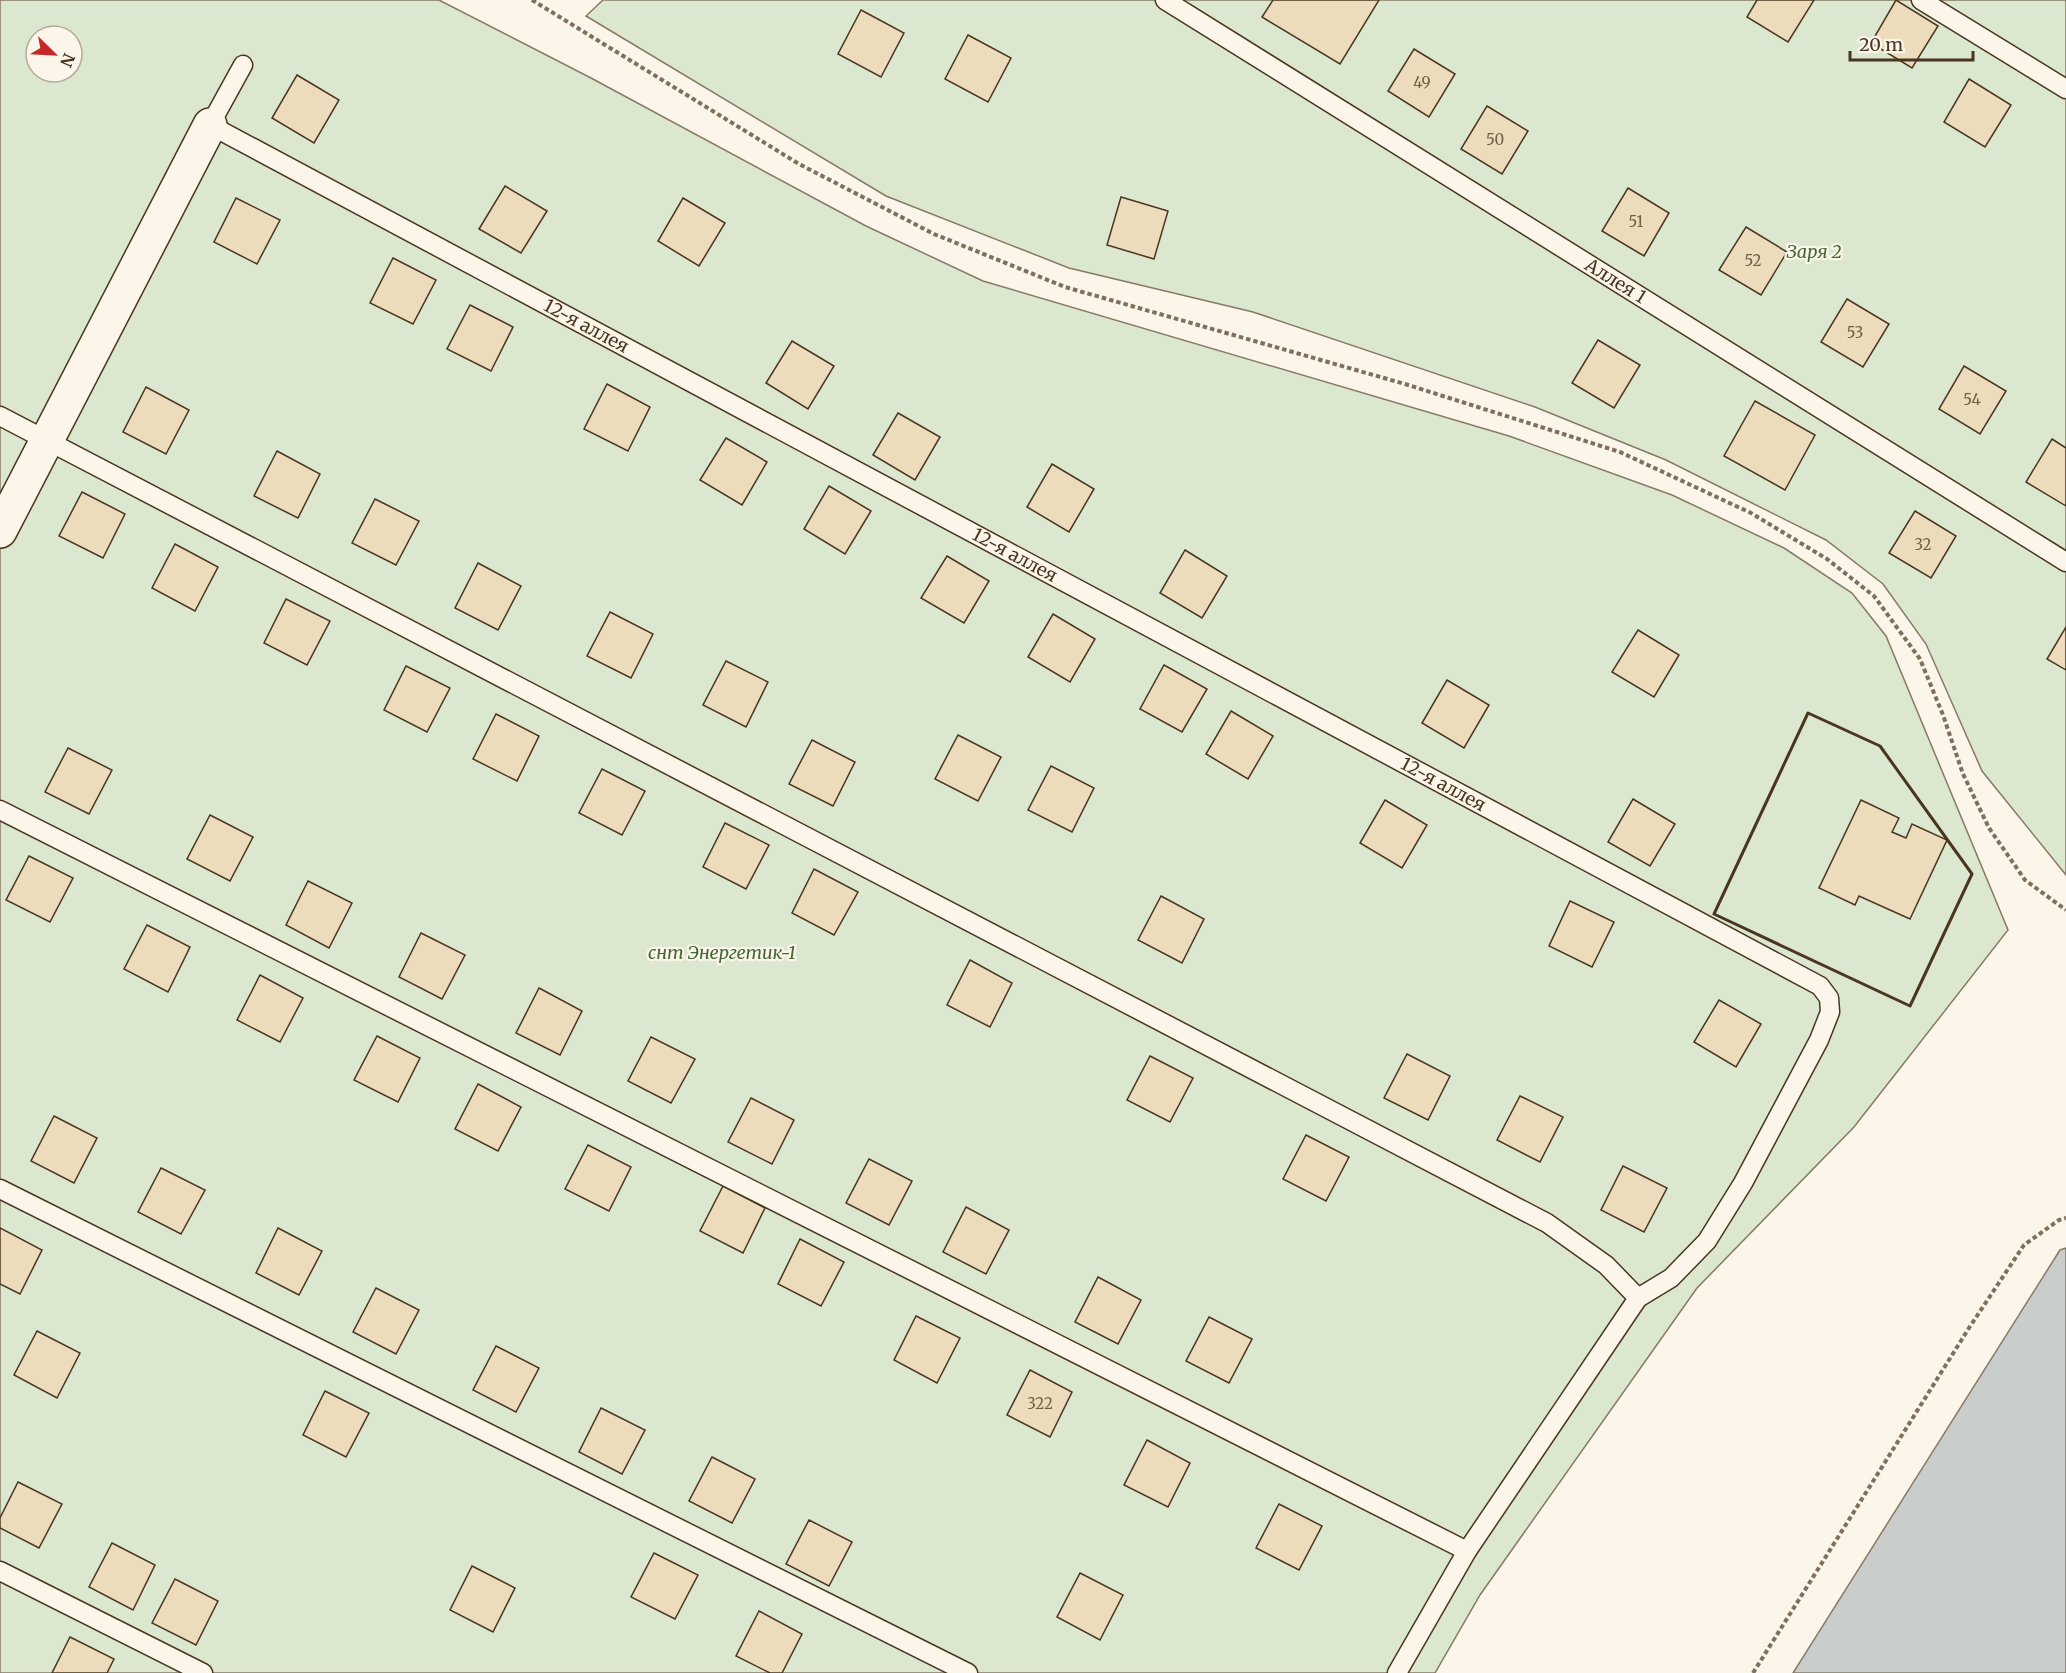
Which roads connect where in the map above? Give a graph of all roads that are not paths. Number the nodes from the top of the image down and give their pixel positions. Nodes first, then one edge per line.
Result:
1 (1165, 0) edge
2 (1921, 0) edge
3 (243, 65) dead end
4 (2066, 89) edge
5 (210, 125) junction
6 (0, 416) edge
7 (45, 440) junction
8 (0, 531) edge
9 (2066, 562) edge
10 (0, 810) edge
11 (0, 1189) edge
12 (1638, 1298) junction
13 (1467, 1551) junction
14 (0, 1571) edge
15 (203, 1673) edge
16 (968, 1673) edge
17 (1397, 1673) edge

1 - 9 lane, Аллея 1
2 - 4 lane
3 - 5 lane
5 - 7 street
5 - 12 lane, 12-я аллея
6 - 7 lane
7 - 8 street
7 - 12 lane
10 - 13 lane
11 - 16 lane
12 - 13 lane
13 - 17 lane
14 - 15 lane

